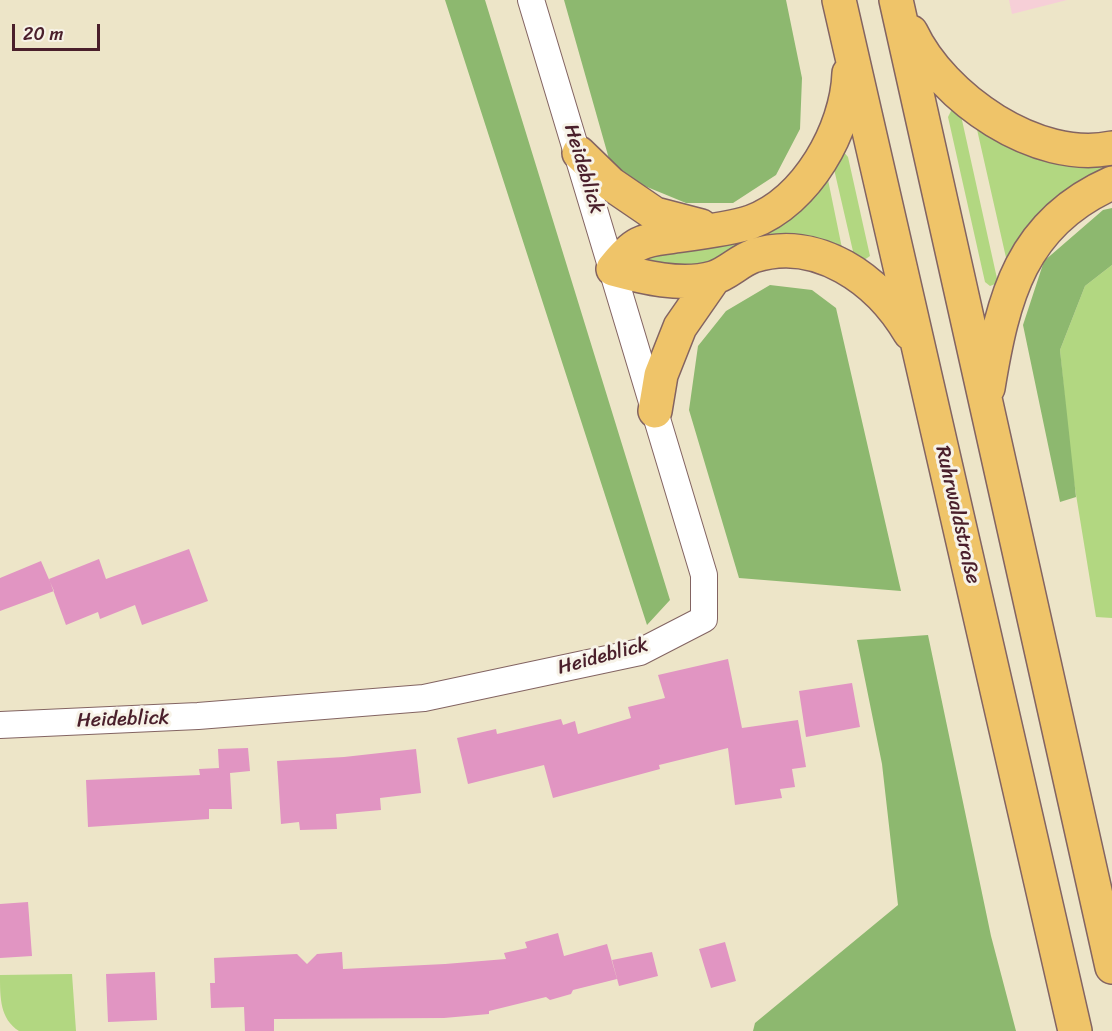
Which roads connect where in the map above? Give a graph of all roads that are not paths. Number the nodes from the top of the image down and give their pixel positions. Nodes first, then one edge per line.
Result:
1 (531, 0) edge
2 (838, 0) edge
3 (897, 0) edge
4 (849, 44) junction
5 (1112, 148) edge
6 (579, 153) junction
7 (1112, 183) edge
8 (711, 229) junction
9 (613, 269) junction
10 (714, 278) junction
11 (920, 350) junction
12 (986, 404) junction
13 (655, 411) junction
14 (0, 725) edge
15 (1112, 968) edge
16 (1075, 1031) edge

1 - 6 street, Heideblick
2 - 4 highway, Ruhrwaldstraße
3 - 5 highway
3 - 12 highway
4 - 8 highway
4 - 11 highway, Ruhrwaldstraße
6 - 8 highway
6 - 9 street, Heideblick
7 - 12 highway
8 - 9 highway
9 - 10 highway
9 - 13 street, Heideblick
10 - 11 highway
10 - 13 highway
11 - 16 highway, Ruhrwaldstraße
12 - 15 highway
13 - 14 street, Heideblick

